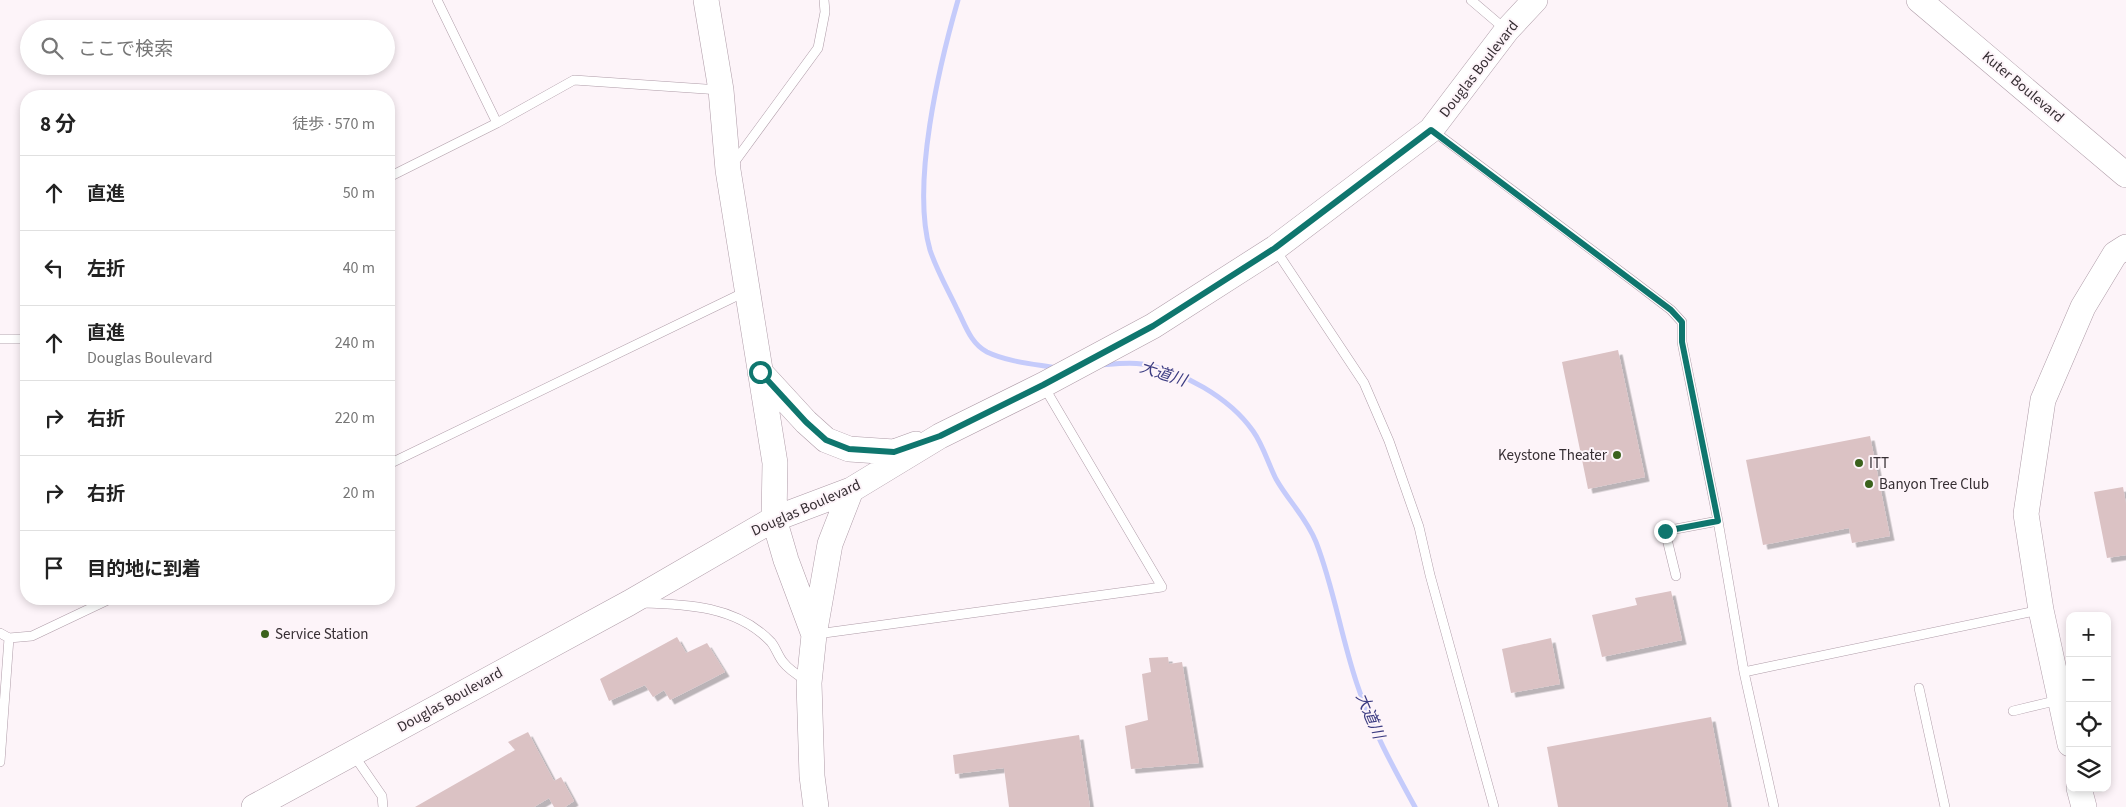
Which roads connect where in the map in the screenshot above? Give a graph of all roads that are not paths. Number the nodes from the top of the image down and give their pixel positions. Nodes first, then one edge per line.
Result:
1 (437, 0) edge
2 (706, 0) edge
3 (824, 0) edge
4 (1471, 0) edge
5 (1535, 0) edge
6 (1919, 0) edge
7 (1507, 30) junction
8 (721, 90) junction
9 (497, 123) junction
10 (1431, 130) junction
11 (728, 170) junction
12 (395, 173) edge
13 (2126, 175) edge
14 (2126, 246) edge
15 (1275, 248) junction
16 (748, 291) junction
17 (0, 339) edge
18 (20, 339) edge
19 (760, 372) junction
20 (1043, 385) junction
21 (940, 436) junction
22 (395, 461) edge
23 (851, 490) junction
24 (774, 519) junction
25 (1718, 521) junction
26 (1676, 576) dead end
27 (629, 603) junction
28 (97, 605) edge
29 (2040, 610) junction
30 (0, 633) edge
31 (814, 635) junction
32 (9, 638) junction
33 (1744, 672) junction
34 (809, 683) junction
35 (1919, 688) dead end
36 (2060, 700) junction
37 (2013, 711) dead end
38 (2066, 726) edge
39 (352, 753) junction
40 (0, 762) edge
41 (2080, 792) edge
42 (254, 807) edge
43 (383, 807) edge
44 (816, 807) edge
45 (1494, 807) edge
46 (1774, 807) edge
47 (1945, 807) edge
48 (2084, 807) edge

1 - 9 lane
2 - 8 street
3 - 11 lane
4 - 7 lane
5 - 7 street, Douglas Boulevard
6 - 13 street, Kuter Boulevard
7 - 10 street, Douglas Boulevard
8 - 9 lane
8 - 11 street
9 - 12 lane
10 - 15 street, Douglas Boulevard
10 - 25 lane
11 - 16 street
14 - 29 street
15 - 20 street, Douglas Boulevard
15 - 45 lane
16 - 19 street
16 - 22 lane
17 - 18 lane
19 - 21 street
19 - 24 street
20 - 21 street, Douglas Boulevard
20 - 31 lane
21 - 23 street, Douglas Boulevard
23 - 24 street, Douglas Boulevard
23 - 31 street
24 - 27 street, Douglas Boulevard
24 - 31 street
25 - 26 lane
25 - 33 lane
27 - 34 lane
27 - 39 street, Douglas Boulevard
28 - 32 lane
29 - 33 lane
29 - 36 street
30 - 32 lane
31 - 34 street
32 - 40 lane
33 - 46 lane
34 - 44 street
35 - 47 lane
36 - 37 lane
36 - 38 street
39 - 42 street, Douglas Boulevard
39 - 43 lane
41 - 48 street

